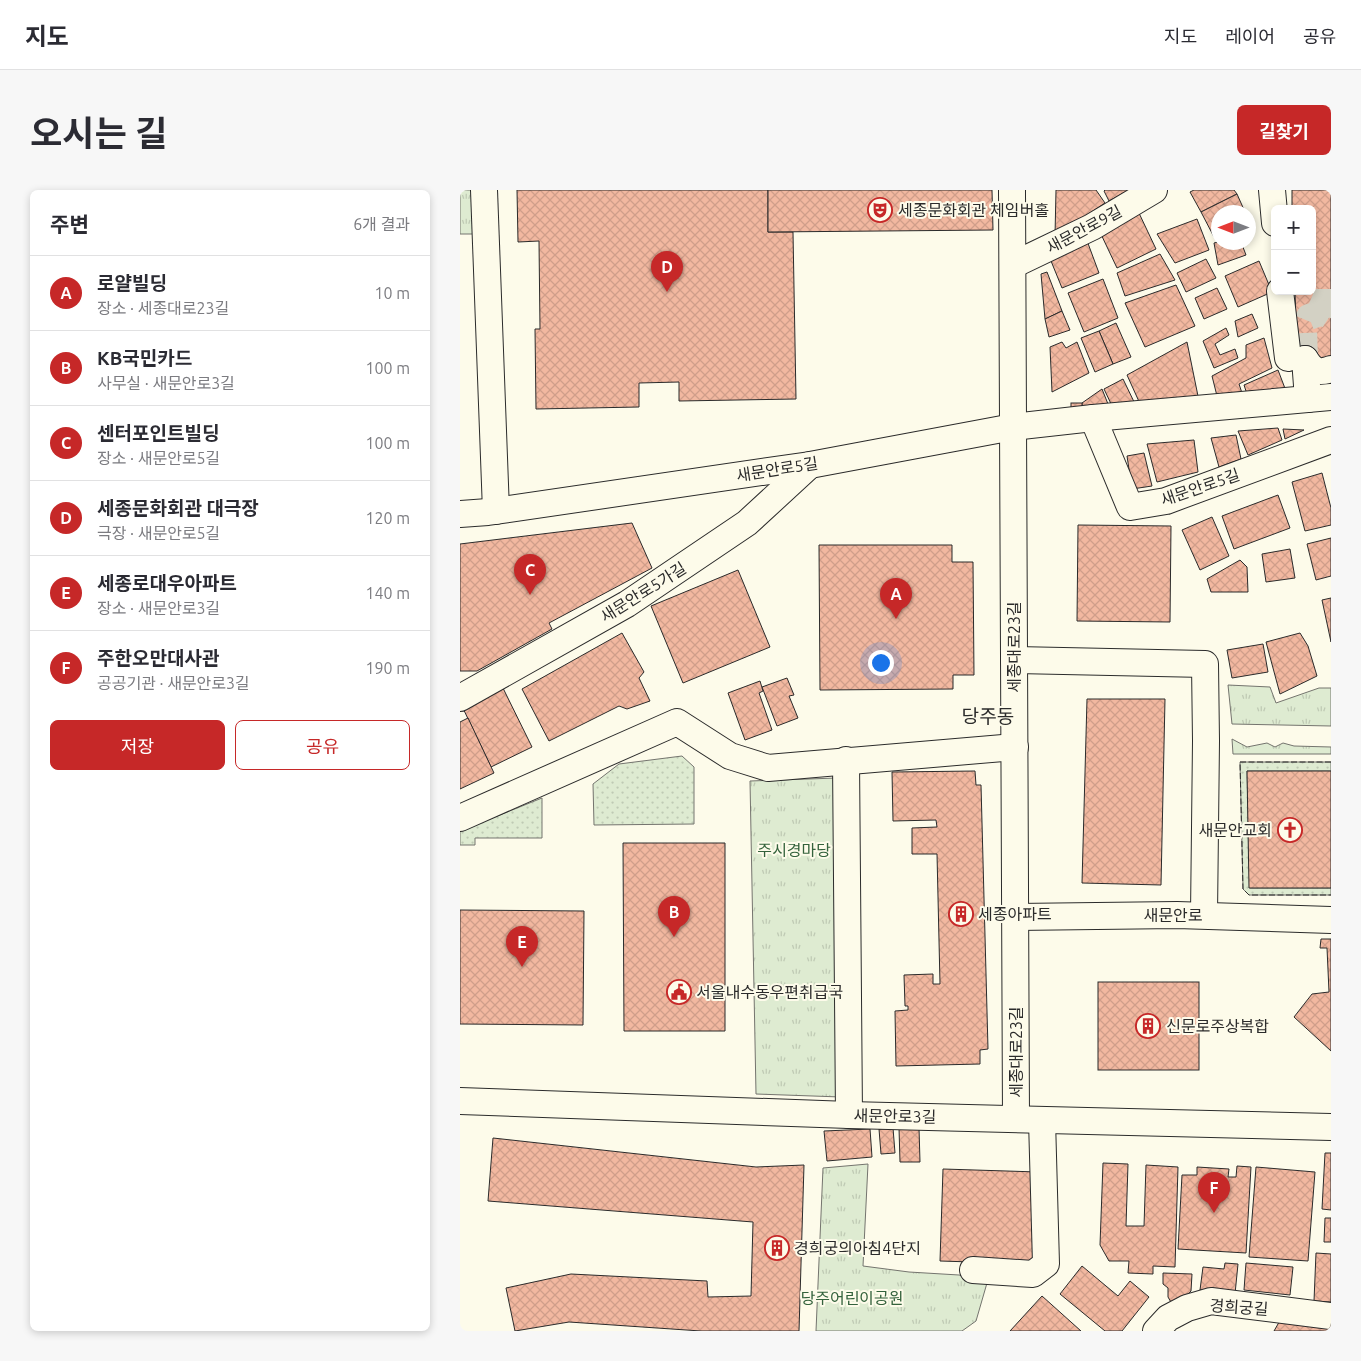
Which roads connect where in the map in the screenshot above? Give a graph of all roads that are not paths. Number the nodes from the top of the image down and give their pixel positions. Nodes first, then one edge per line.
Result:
1 (484, 190) edge
2 (1012, 190) edge
3 (1154, 190) edge
4 (1272, 190) edge
5 (1273, 205) edge
6 (1013, 265) junction
7 (1281, 295) edge
8 (1294, 348) junction
9 (1331, 369) edge
10 (1320, 398) edge
11 (1093, 418) junction
12 (1013, 427) junction
13 (1331, 440) edge
14 (810, 465) junction
15 (496, 511) junction
16 (460, 514) edge
17 (1014, 660) junction
18 (460, 698) edge
19 (1015, 747) junction
20 (846, 760) junction
21 (460, 818) edge
22 (1204, 915) junction
23 (1016, 917) junction
24 (1331, 920) edge
25 (460, 1101) edge
26 (850, 1115) junction
27 (1016, 1119) junction
28 (1042, 1120) junction
29 (1331, 1127) edge
30 (973, 1270) dead end
31 (1331, 1316) edge
32 (1156, 1331) edge

1 - 15 street
2 - 6 street, 세종대로23길
3 - 6 street, 새문안로9길
4 - 5 street
6 - 12 street, 세종대로23길
7 - 8 street
8 - 9 street
8 - 10 street
10 - 11 street, 새문안로5길
11 - 12 street, 새문안로5길
11 - 13 street, 새문안로5길
12 - 14 street, 새문안로5길
12 - 17 street, 세종대로23길
14 - 15 street, 새문안로5길
14 - 18 street, 새문안로5가길
15 - 16 street, 새문안로5길
17 - 19 street, 세종대로23길
17 - 22 street
19 - 20 street
19 - 23 street, 세종대로23길
20 - 21 street
20 - 26 street
22 - 23 street, 새문안로
22 - 24 street, 새문안로
23 - 27 street, 세종대로23길
25 - 26 street, 새문안로3길
26 - 27 street, 새문안로3길
27 - 28 street, 새문안로3길
28 - 29 street, 새문안로3길
28 - 30 street
31 - 32 street, 경희궁길

